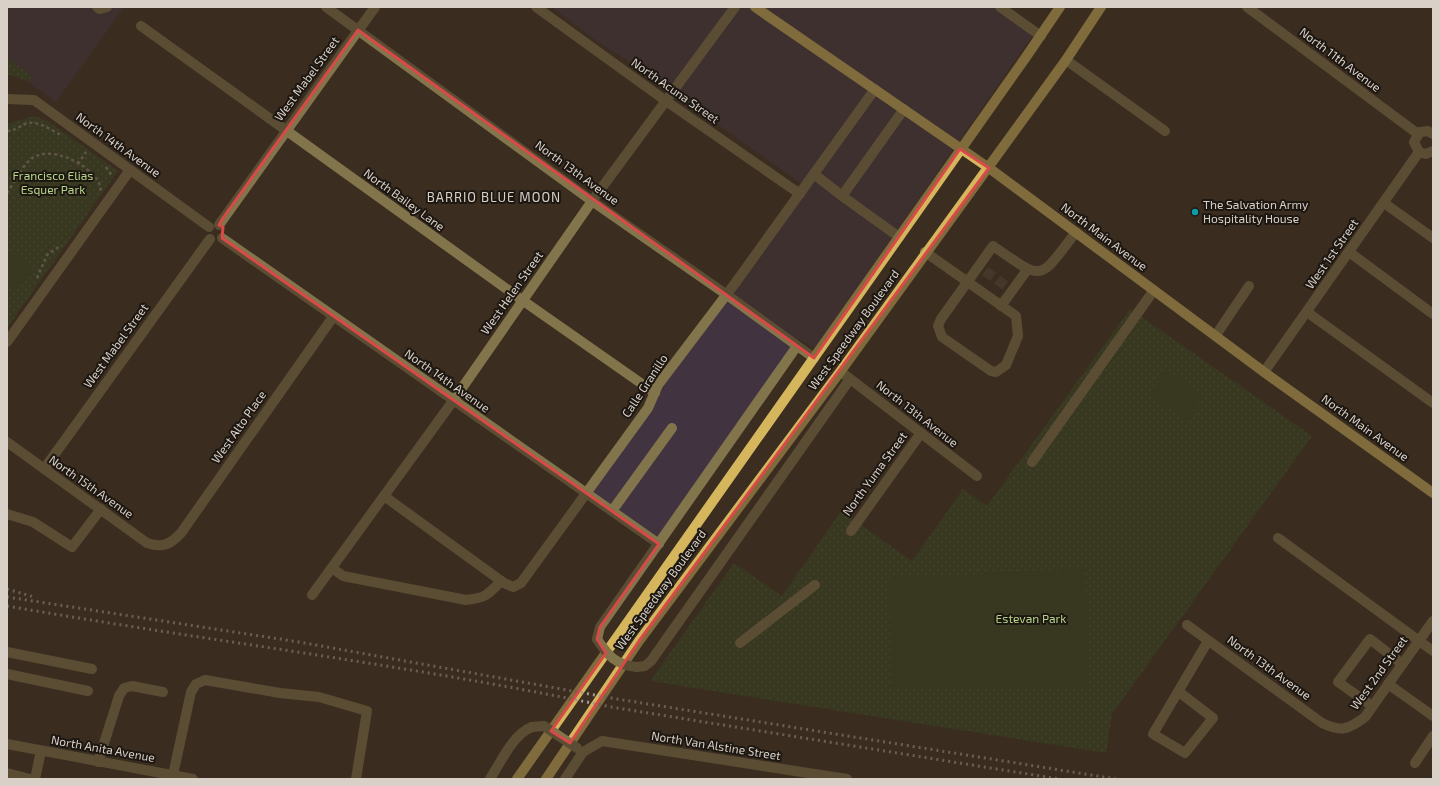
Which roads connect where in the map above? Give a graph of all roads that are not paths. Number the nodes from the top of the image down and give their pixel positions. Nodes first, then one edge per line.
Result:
1 (97, 7) edge
2 (107, 7) edge
3 (326, 7) edge
4 (375, 7) edge
5 (536, 7) edge
6 (735, 7) edge
7 (755, 7) edge
8 (1000, 7) edge
9 (1060, 7) edge
10 (1101, 7) edge
11 (1247, 7) edge
12 (141, 26) dead end
13 (358, 30) junction
14 (1041, 36) junction
15 (1066, 60) junction
16 (875, 89) junction
17 (7, 99) edge
18 (666, 101) junction
19 (904, 109) junction
20 (285, 131) junction
21 (1166, 131) dead end
22 (1433, 133) edge
23 (1418, 134) junction
24 (960, 148) junction
25 (1433, 151) edge
26 (1419, 152) junction
27 (988, 168) junction
28 (130, 170) junction
29 (814, 174) junction
30 (800, 194) junction
31 (842, 196) junction
32 (592, 201) junction
33 (1384, 203) junction
34 (214, 226) junction
35 (1076, 232) junction
36 (899, 237) junction
37 (222, 238) junction
38 (1433, 238) edge
39 (210, 239) junction
40 (926, 252) junction
41 (1349, 252) junction
42 (1027, 270) junction
43 (967, 283) junction
44 (1249, 286) dead end
45 (1154, 290) junction
46 (727, 294) junction
47 (522, 300) junction
48 (1001, 306) junction
49 (1307, 312) junction
50 (1433, 314) edge
51 (333, 317) junction
52 (1216, 335) junction
53 (7, 342) edge
54 (797, 346) junction
55 (814, 358) junction
56 (840, 372) junction
57 (1264, 372) junction
58 (850, 379) junction
59 (655, 393) junction
60 (453, 401) junction
61 (1433, 404) edge
62 (672, 428) dead end
63 (921, 433) junction
64 (7, 442) edge
65 (1032, 462) dead end
66 (44, 469) junction
67 (977, 476) dead end
68 (586, 493) junction
69 (1433, 493) edge
70 (384, 496) junction
71 (101, 509) junction
72 (612, 511) junction
73 (7, 514) edge
74 (851, 531) dead end
75 (1278, 538) dead end
76 (658, 544) junction
77 (162, 546) joint
78 (332, 568) junction
79 (501, 581) junction
80 (815, 585) dead end
81 (312, 595) dead end
82 (1187, 625) dead end
83 (1431, 627) edge
84 (1419, 640) junction
85 (1208, 641) junction
86 (740, 643) dead end
87 (1433, 651) edge
88 (7, 652) edge
89 (1402, 664) junction
90 (92, 669) dead end
91 (7, 674) edge
92 (1388, 684) junction
93 (88, 690) dead end
94 (163, 692) dead end
95 (1179, 692) junction
96 (1372, 706) junction
97 (1433, 716) edge
98 (1338, 729) joint
99 (1433, 736) edge
100 (7, 744) edge
101 (580, 750) junction
102 (41, 751) junction
103 (98, 762) junction
104 (1415, 763) dead end
105 (7, 773) edge
106 (173, 775) junction
107 (30, 779) edge
108 (35, 779) edge
109 (193, 779) edge
110 (356, 779) edge
111 (490, 779) edge
112 (517, 779) edge
113 (546, 779) edge
114 (565, 779) edge
115 (847, 779) edge

1 - 2 street
3 - 13 street, North 13th Avenue
4 - 13 street, West Mabel Street
5 - 18 street, North Acuna Street
6 - 18 street, West Helen Street
7 - 16 main road, North Main Avenue
8 - 14 street
9 - 14 main road, West Speedway Boulevard
10 - 15 main road, West Speedway Boulevard
11 - 23 street, North 11th Avenue
12 - 20 street, North Bailey Lane
13 - 20 street, West Mabel Street
13 - 32 street, North 13th Avenue
14 - 24 main road, West Speedway Boulevard
15 - 21 street
15 - 27 main road, West Speedway Boulevard
16 - 19 main road, North Main Avenue
16 - 29 street, Calle Granillo
17 - 28 street, North 14th Avenue
18 - 30 street, North Acuna Street
18 - 32 street, West Helen Street
19 - 24 main road, North Main Avenue
19 - 31 street
20 - 34 street, West Mabel Street
20 - 47 street, North Bailey Lane
22 - 23 street
23 - 26 street
24 - 27 main road, North Main Avenue
24 - 36 main road, West Speedway Boulevard
25 - 26 street
26 - 33 street, West 1st Street
27 - 35 main road, North Main Avenue
27 - 40 main road, West Speedway Boulevard
28 - 34 street, North 14th Avenue
28 - 53 street
29 - 30 street, Calle Granillo
29 - 31 street
30 - 46 street, Calle Granillo
31 - 36 street
32 - 46 street, North 13th Avenue
32 - 47 street, West Helen Street
33 - 38 street
33 - 41 street, West 1st Street
34 - 37 street
34 - 39 street
35 - 42 street
35 - 45 main road, North Main Avenue
36 - 55 main road, West Speedway Boulevard
37 - 39 street
37 - 51 street, North 14th Avenue
39 - 66 street, West Mabel Street
40 - 43 street
40 - 56 main road, West Speedway Boulevard
41 - 49 street, West 1st Street
41 - 50 street
42 - 43 street
42 - 48 street
43 - 48 street
43 - 48 street
44 - 52 street
45 - 52 main road, North Main Avenue
45 - 65 street
46 - 54 street, North 13th Avenue
46 - 59 street, Calle Granillo
47 - 59 street, North Bailey Lane
47 - 60 street, West Helen Street
49 - 57 street, West 1st Street
49 - 61 street
51 - 60 street, North 14th Avenue
51 - 77 street, West Alto Place
52 - 57 main road, North Main Avenue
54 - 55 street, North 13th Avenue
54 - 76 street, West Speedway Boulevard
55 - 112 main road, West Speedway Boulevard
56 - 58 street, North 13th Avenue
56 - 113 main road, West Speedway Boulevard
57 - 69 main road, North Main Avenue
58 - 63 street, North 13th Avenue
58 - 76 street, West Speedway Boulevard, bridge
59 - 68 street, Calle Granillo
60 - 68 street, North 14th Avenue
60 - 70 street, West Helen Street
62 - 72 street
63 - 67 street, North 13th Avenue
63 - 74 street, North Yuma Street
64 - 66 street, North 15th Avenue
66 - 71 street, North 15th Avenue
68 - 72 street, North 14th Avenue
68 - 79 street, Calle Granillo
70 - 78 street, West Helen Street
70 - 79 street
71 - 73 street
71 - 77 street, North 15th Avenue
72 - 76 street, North 14th Avenue
75 - 84 street
78 - 79 street
78 - 81 street, West Helen Street
80 - 86 street
82 - 85 street, North 13th Avenue
83 - 84 street, West 2nd Street
84 - 87 street
84 - 89 street, West 2nd Street
85 - 95 street
85 - 98 street, North 13th Avenue
88 - 90 street
89 - 92 street, West 2nd Street
89 - 96 street
91 - 93 street
92 - 96 street, West 2nd Street
92 - 97 street
94 - 103 street
95 - 95 street
96 - 98 street, West 2nd Street
99 - 104 street
100 - 102 street, North Anita Avenue
101 - 111 street, bridge
101 - 114 street
101 - 115 street, North Van Alstine Street
102 - 103 street, North Anita Avenue
102 - 108 street
103 - 106 street, North Anita Avenue
105 - 107 street
106 - 109 street, North Anita Avenue
106 - 110 street

